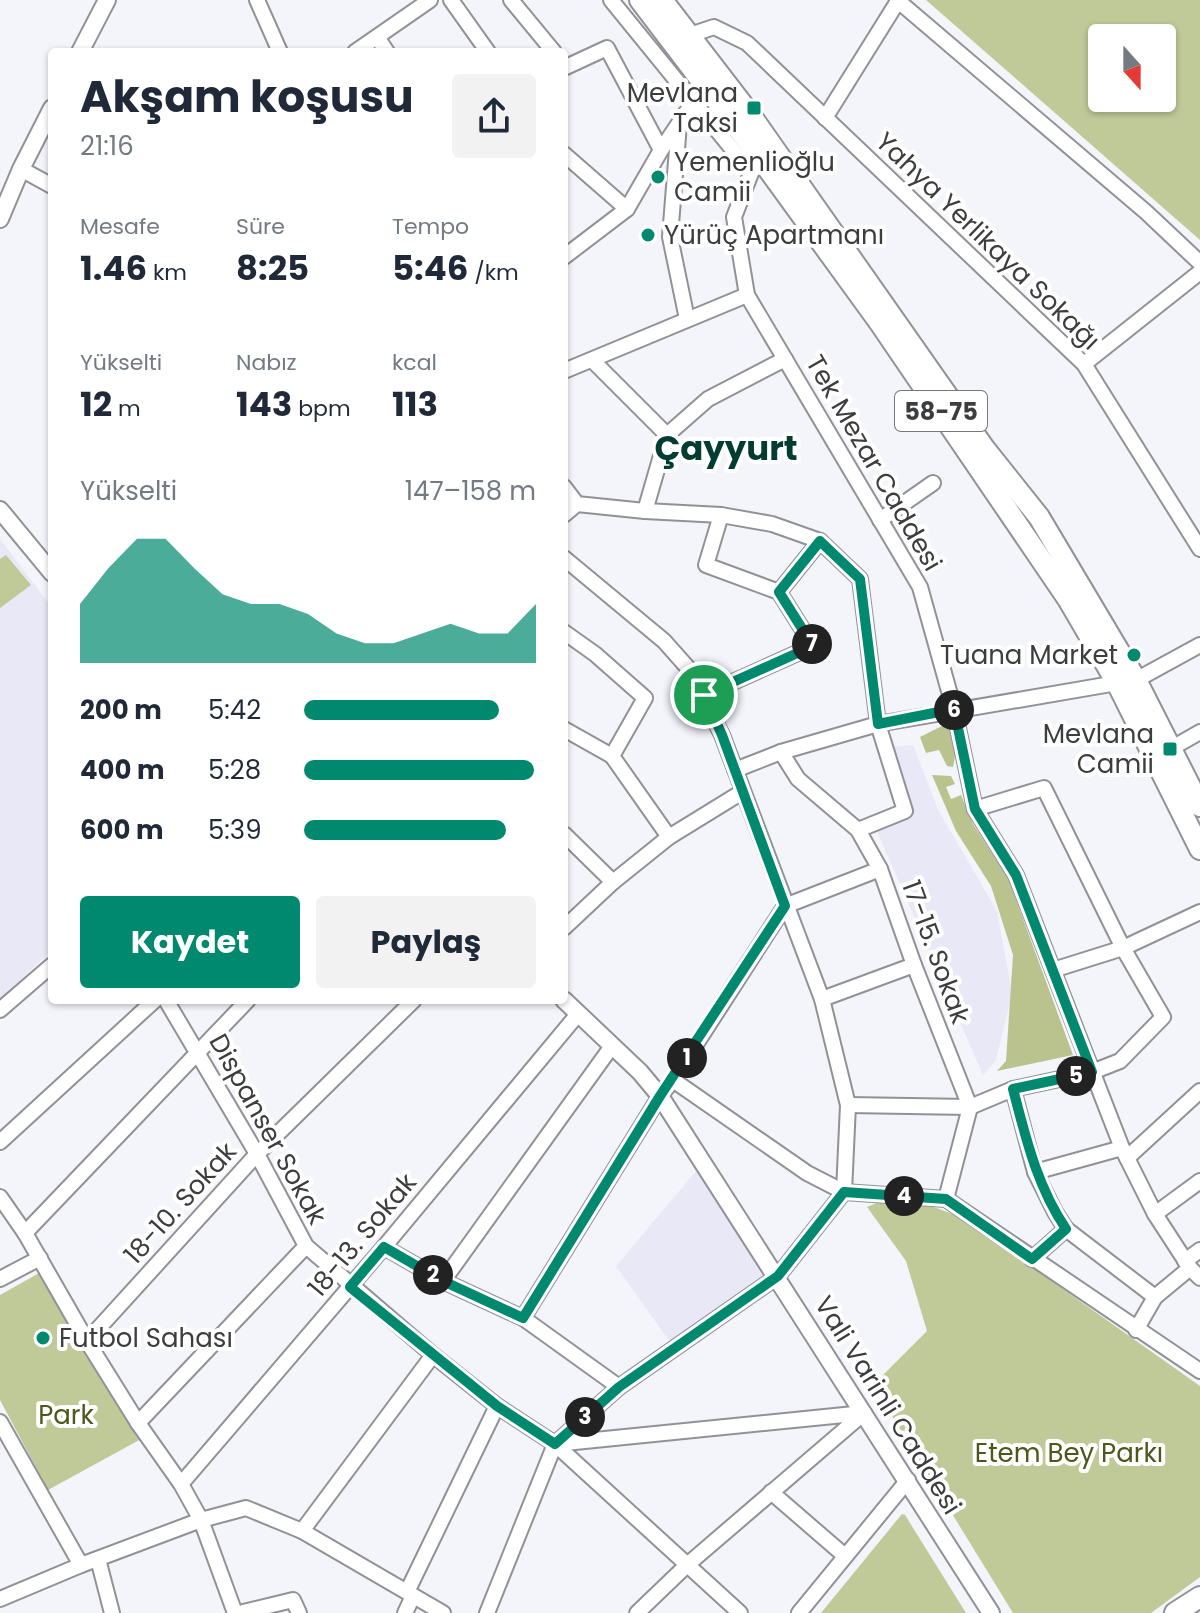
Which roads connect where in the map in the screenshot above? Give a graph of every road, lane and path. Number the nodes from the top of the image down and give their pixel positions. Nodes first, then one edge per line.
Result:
1 (107, 0) edge
2 (257, 0) edge
3 (430, 0) edge
4 (451, 0) edge
5 (511, 0) edge
6 (611, 0) edge
7 (640, 0) edge
8 (662, 0) edge
9 (898, 1) edge
10 (690, 35) junction
11 (377, 37) junction
12 (82, 48) edge
13 (278, 48) edge
14 (361, 48) edge
15 (384, 48) edge
16 (485, 48) edge
17 (551, 48) edge
18 (568, 66) edge
19 (699, 95) junction
20 (48, 116) edge
21 (825, 118) junction
22 (679, 124) junction
23 (661, 150) junction
24 (568, 157) edge
25 (754, 163) junction
26 (21, 169) junction
27 (48, 184) edge
28 (627, 209) junction
29 (0, 219) edge
30 (568, 254) edge
31 (1200, 263) edge
32 (1200, 272) edge
33 (747, 295) junction
34 (687, 319) junction
35 (785, 359) junction
36 (592, 360) junction
37 (1084, 364) junction
38 (568, 369) edge
39 (667, 435) junction
40 (933, 483) dead end
41 (568, 492) edge
42 (577, 504) junction
43 (0, 510) edge
44 (645, 511) junction
45 (568, 512) edge
46 (721, 515) junction
47 (880, 520) junction
48 (820, 541) junction
49 (1200, 549) edge
50 (568, 561) edge
51 (48, 568) edge
52 (779, 592) junction
53 (568, 635) edge
54 (1200, 645) edge
55 (1126, 681) junction
56 (704, 695) junction
57 (954, 709) junction
58 (878, 724) junction
59 (568, 731) edge
60 (1200, 732) edge
61 (1172, 748) junction
62 (781, 752) junction
63 (612, 756) junction
64 (735, 770) junction
65 (742, 792) junction
66 (1200, 806) edge
67 (975, 809) junction
68 (858, 830) junction
69 (669, 837) junction
70 (568, 838) edge
71 (1200, 849) edge
72 (880, 869) junction
73 (613, 882) junction
74 (785, 906) junction
75 (1200, 912) edge
76 (568, 924) edge
77 (1123, 948) junction
78 (914, 965) junction
79 (48, 968) edge
80 (1053, 970) junction
81 (822, 999) junction
82 (151, 1004) edge
83 (168, 1004) edge
84 (244, 1004) edge
85 (410, 1004) edge
86 (568, 1004) edge
87 (0, 1010) edge
88 (578, 1014) junction
89 (612, 1046) junction
90 (199, 1053) junction
91 (1092, 1072) junction
92 (673, 1080) junction
93 (1013, 1089) junction
94 (1200, 1091) edge
95 (660, 1096) junction
96 (848, 1105) junction
97 (970, 1107) junction
98 (0, 1142) edge
99 (1125, 1153) junction
100 (257, 1154) junction
101 (1035, 1172) junction
102 (1200, 1181) edge
103 (844, 1192) junction
104 (0, 1197) edge
105 (946, 1199) junction
106 (1155, 1214) junction
107 (1066, 1229) junction
108 (25, 1233) junction
109 (306, 1246) junction
110 (384, 1247) junction
111 (1200, 1250) edge
112 (40, 1258) junction
113 (1032, 1259) junction
114 (1191, 1269) edge
115 (778, 1276) junction
116 (0, 1279) edge
117 (443, 1281) junction
118 (350, 1287) junction
119 (1155, 1297) junction
120 (523, 1318) junction
121 (1136, 1330) junction
122 (87, 1341) junction
123 (433, 1355) junction
124 (1200, 1371) edge
125 (619, 1387) junction
126 (497, 1406) junction
127 (864, 1413) junction
128 (0, 1422) edge
129 (138, 1423) junction
130 (4, 1439) edge
131 (555, 1444) junction
132 (908, 1480) junction
133 (181, 1484) junction
134 (771, 1492) junction
135 (201, 1520) junction
136 (302, 1531) junction
137 (845, 1556) junction
138 (98, 1559) junction
139 (81, 1565) junction
140 (687, 1565) junction
141 (410, 1594) junction
142 (1200, 1597) edge
143 (3, 1598) edge
144 (12, 1613) edge
145 (112, 1613) edge
146 (237, 1613) edge
147 (299, 1613) edge
148 (405, 1613) edge
149 (443, 1613) edge
150 (487, 1613) edge
151 (637, 1613) edge
152 (740, 1613) edge
153 (799, 1613) edge
154 (991, 1613) edge
155 (1175, 1613) edge

1 - 12 street
2 - 13 street
3 - 11 street
4 - 16 street
5 - 17 street
6 - 19 street
7 - 19 main road, 58-75
8 - 10 main road, 58-75
9 - 21 street
9 - 31 street
10 - 21 street, Yahya Yerlikaya Sokağı
10 - 55 main road, 58-75
11 - 14 street
11 - 15 street
18 - 23 street
19 - 22 street
19 - 25 main road, 58-75
20 - 26 street
21 - 37 street, Yahya Yerlikaya Sokağı
22 - 23 street
22 - 34 street
23 - 28 street
24 - 28 street
25 - 33 street, Tek Mezar Caddesi
25 - 55 main road, 58-75
26 - 27 street
26 - 29 street
28 - 30 street
32 - 37 street
33 - 34 street
33 - 35 street, Tek Mezar Caddesi
34 - 36 street
35 - 39 street
35 - 47 street, Tek Mezar Caddesi
36 - 38 street
36 - 39 street
37 - 49 street, Yahya Yerlikaya Sokağı
39 - 44 street
40 - 47 street
41 - 42 street
42 - 44 street
42 - 45 street
43 - 51 street
44 - 46 street
46 - 48 street
46 - 52 street
47 - 57 street, Tek Mezar Caddesi
48 - 52 street
48 - 58 street
50 - 56 street
52 - 56 street
53 - 63 street
54 - 55 street
55 - 57 street
55 - 61 main road, 58-75
55 - 71 main road, 58-75
56 - 64 street
57 - 58 street
57 - 67 street, Tek Mezar Caddesi
58 - 62 street
58 - 68 street
59 - 63 street
60 - 61 street
61 - 66 main road, 58-75
62 - 64 street
62 - 68 street, 17-15. Sokak
63 - 69 street
64 - 65 street
65 - 69 street
65 - 74 street
67 - 77 street
67 - 80 street, Tek Mezar Caddesi
68 - 72 street, 17-15. Sokak
69 - 73 street
70 - 73 street
72 - 74 street
72 - 78 street, 17-15. Sokak
73 - 76 street
74 - 81 street
74 - 92 street
75 - 77 street
77 - 80 street
77 - 91 street
78 - 81 street
78 - 97 street, 17-15. Sokak
79 - 87 street
80 - 91 street, Tek Mezar Caddesi
81 - 96 street
82 - 98 street
83 - 90 street, Dispanser Sokak
84 - 90 street
85 - 100 street, 18-10. Sokak
86 - 88 street, Vali Varinli Caddesi
88 - 89 street, Vali Varinli Caddesi
88 - 110 street, 18-13. Sokak
89 - 95 street, Vali Varinli Caddesi
89 - 117 street
90 - 100 street, Dispanser Sokak
90 - 108 street
91 - 93 street
91 - 99 street, Tek Mezar Caddesi
92 - 95 street
92 - 103 street
93 - 97 street
93 - 101 street
94 - 99 street
95 - 115 street, Vali Varinli Caddesi
95 - 120 street
96 - 97 street
96 - 103 street
97 - 105 street
99 - 101 street
99 - 106 street, Tek Mezar Caddesi
100 - 109 street, Dispanser Sokak
100 - 122 street, 18-10. Sokak
101 - 107 street
102 - 106 street
103 - 105 street
103 - 115 street
104 - 108 street
105 - 113 street
106 - 114 street, Tek Mezar Caddesi
107 - 113 street
107 - 119 street
108 - 112 street
109 - 118 street, Dispanser Sokak
109 - 129 street
110 - 117 street
110 - 118 street, 18-13. Sokak
111 - 114 street
112 - 116 street
112 - 122 street
113 - 121 street
114 - 119 street
115 - 125 street
115 - 127 street, Vali Varinli Caddesi
117 - 120 street
118 - 123 street, Dispanser Sokak
118 - 133 street, 18-13. Sokak
119 - 121 street
120 - 125 street
121 - 124 street
122 - 129 street
123 - 126 street, Dispanser Sokak
123 - 136 street
125 - 131 street
126 - 131 street, Dispanser Sokak
126 - 141 street
127 - 131 street
127 - 132 street, Vali Varinli Caddesi
127 - 134 street
128 - 130 street
129 - 133 street
130 - 139 street
131 - 140 street, Dispanser Sokak
131 - 150 street
132 - 137 street
132 - 154 street, Vali Varinli Caddesi
133 - 135 street
134 - 137 street
134 - 140 street
135 - 136 street
135 - 138 street
135 - 146 street
136 - 141 street
137 - 153 street
138 - 139 street
138 - 145 street
139 - 143 street
140 - 151 street
140 - 152 street, Dispanser Sokak
141 - 148 street
141 - 149 street
142 - 155 main road
143 - 144 street
146 - 147 street

